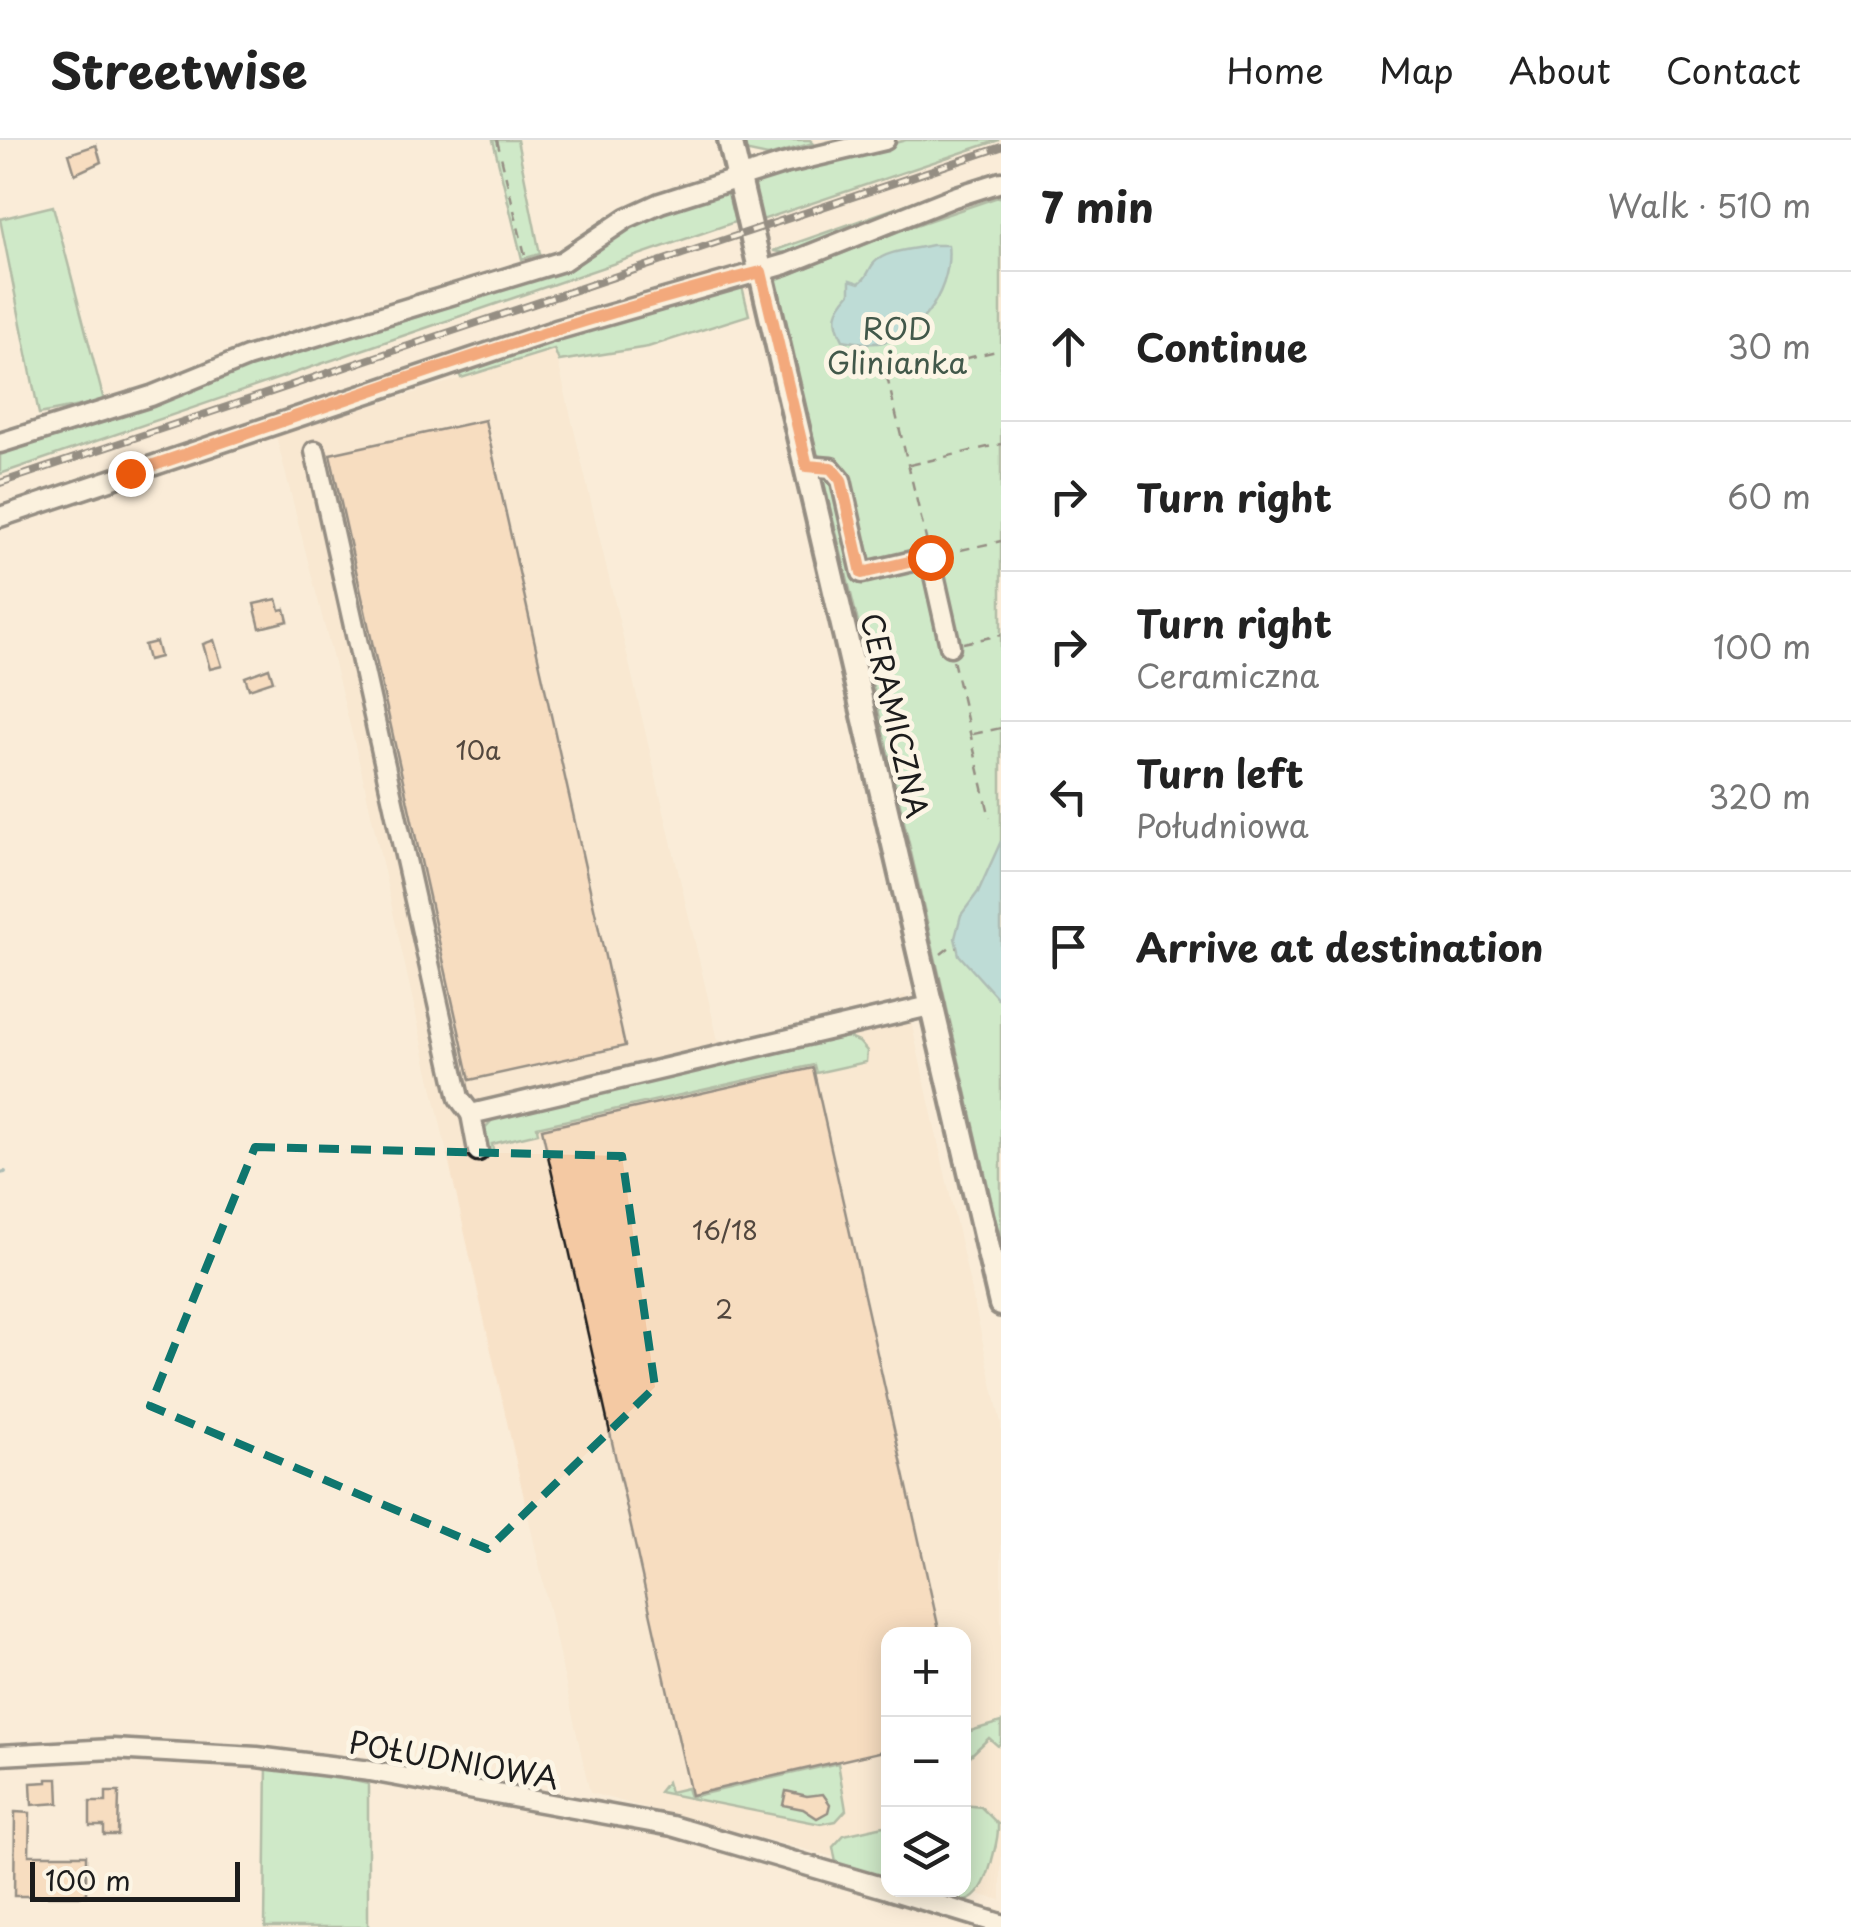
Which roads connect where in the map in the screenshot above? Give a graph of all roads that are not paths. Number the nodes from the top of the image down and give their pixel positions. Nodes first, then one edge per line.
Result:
1 (730, 140) edge
2 (886, 140) edge
3 (738, 177) junction
4 (1001, 182) edge
5 (761, 272) junction
6 (0, 443) edge
7 (315, 452) dead end
8 (807, 466) junction
9 (0, 517) edge
10 (858, 556) junction
11 (830, 562) junction
12 (950, 646) road end
13 (934, 1005) junction
14 (471, 1114) junction
15 (478, 1152) dead end
16 (1001, 1304) edge
17 (0, 1755) edge
18 (881, 1887) edge
19 (915, 1897) edge
20 (1001, 1924) edge

1 - 3 main road, CERAMICZNA
2 - 3 street
3 - 5 main road, CERAMICZNA
3 - 6 street
4 - 5 street
5 - 8 main road, CERAMICZNA
5 - 9 street
7 - 14 street
8 - 10 street
8 - 11 main road, CERAMICZNA
10 - 11 street
10 - 12 street
11 - 13 main road, CERAMICZNA
13 - 14 street
13 - 16 main road, CERAMICZNA
14 - 15 street
17 - 18 street, POŁUDNIOWA
19 - 20 street, POŁUDNIOWA

